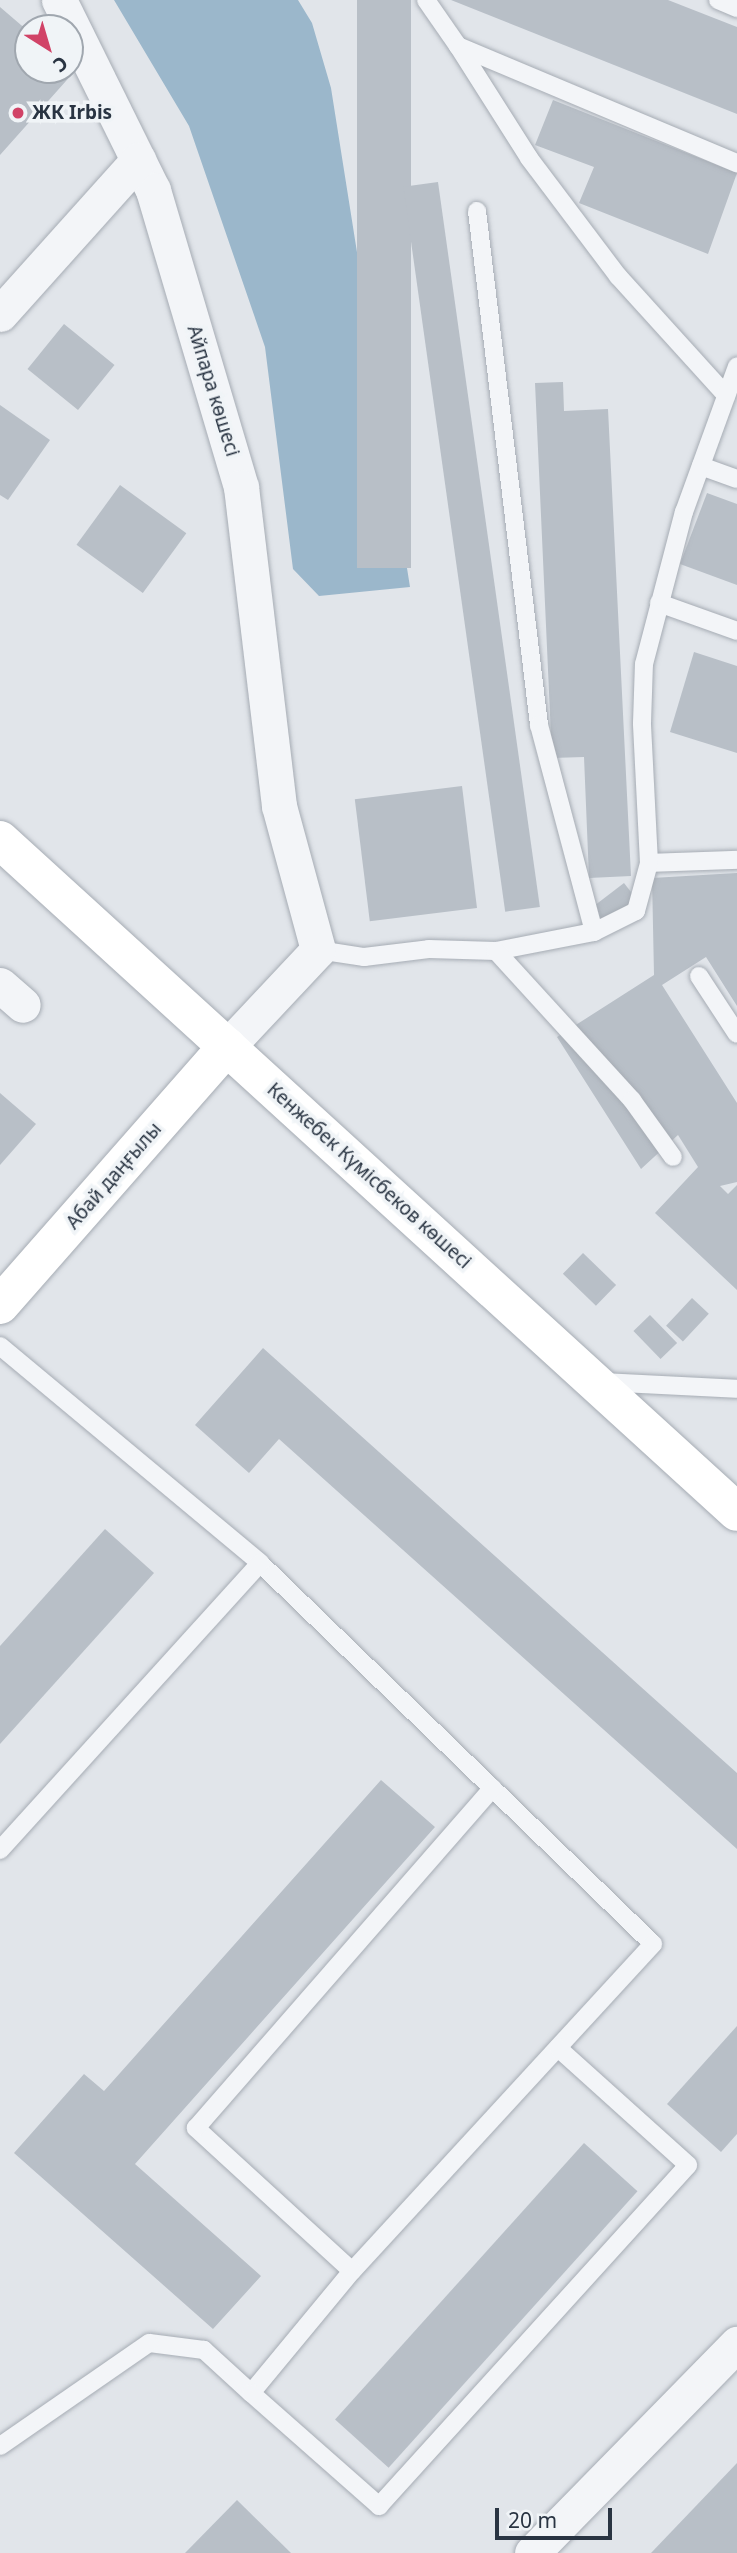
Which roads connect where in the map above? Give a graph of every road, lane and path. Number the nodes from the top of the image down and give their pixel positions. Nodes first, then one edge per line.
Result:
1 (59, 0) edge
2 (426, 0) edge
3 (718, 0) edge
4 (737, 8) edge
5 (458, 46) junction
6 (138, 160) junction
7 (737, 163) edge
8 (477, 211) dead end
9 (0, 314) edge
10 (737, 366) edge
11 (726, 395) junction
12 (701, 466) junction
13 (737, 479) edge
14 (659, 603) junction
15 (737, 631) edge
16 (0, 840) edge
17 (737, 860) edge
18 (649, 863) junction
19 (594, 932) junction
20 (318, 950) junction
21 (496, 951) junction
22 (699, 976) dead end
23 (737, 1034) edge
24 (227, 1046) junction
25 (673, 1157) dead end
26 (0, 1304) edge
27 (0, 1346) edge
28 (594, 1382) junction
29 (737, 1389) edge
30 (737, 1512) edge
31 (260, 1563) junction
32 (493, 1788) junction
33 (0, 1850) edge
34 (558, 2048) junction
35 (352, 2271) junction
36 (737, 2344) edge
37 (251, 2393) junction
38 (0, 2446) edge
39 (532, 2553) edge

1 - 6 street, Айпара көшесі
2 - 5 lane
3 - 4 lane
5 - 7 lane
5 - 11 lane
6 - 9 street
6 - 20 street, Айпара көшесі
8 - 19 lane
10 - 11 lane
11 - 12 lane
12 - 13 lane
12 - 14 lane
14 - 15 lane
14 - 18 lane
16 - 24 street, Кенжебек Күмісбеков көшесі
17 - 18 lane
18 - 19 lane
19 - 21 lane
20 - 21 lane
20 - 24 street
21 - 25 lane
22 - 23 lane
24 - 26 street, Абай даңғылы
24 - 28 street, Кенжебек Күмісбеков көшесі
27 - 31 lane
28 - 29 lane
28 - 30 street, Кенжебек Күмісбеков көшесі
31 - 32 lane
31 - 33 lane
32 - 34 lane
32 - 35 lane
34 - 35 lane
34 - 37 lane
35 - 37 lane
36 - 39 street
37 - 38 lane

